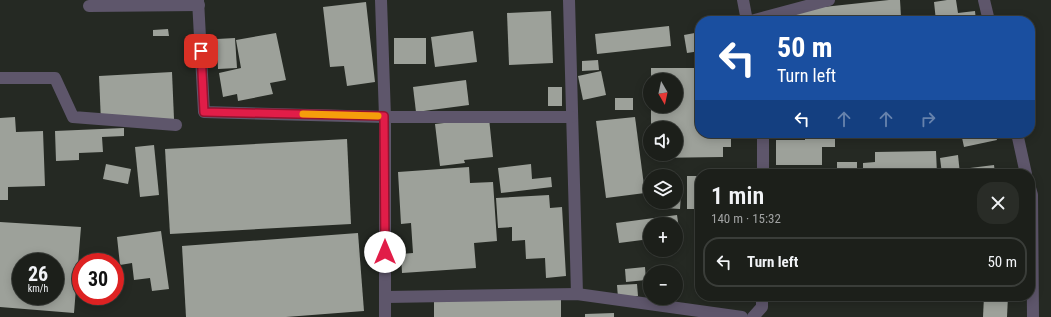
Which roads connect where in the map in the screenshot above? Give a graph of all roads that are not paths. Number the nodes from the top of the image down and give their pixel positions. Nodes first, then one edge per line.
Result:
1 (381, 0) edge
2 (570, 0) edge
3 (743, 0) edge
4 (829, 0) edge
5 (984, 0) edge
6 (198, 2) edge
7 (89, 6) dead end
8 (746, 16) edge
9 (770, 16) edge
10 (989, 16) edge
11 (0, 78) edge
12 (384, 116) junction
13 (572, 117) junction
14 (176, 125) dead end
15 (763, 138) edge
16 (1018, 138) edge
17 (763, 169) edge
18 (1025, 169) edge
19 (577, 294) junction
20 (386, 296) junction
21 (762, 301) edge
22 (1033, 301) edge
23 (385, 317) edge
24 (742, 317) edge
25 (753, 317) edge
26 (1033, 317) edge

1 - 12 street
2 - 13 street
3 - 8 street
4 - 9 street
5 - 10 street
6 - 7 street
6 - 12 street
11 - 14 street
12 - 13 street
12 - 20 street
13 - 19 street
15 - 17 street
16 - 18 street
19 - 20 street
19 - 24 street
20 - 23 street
21 - 25 street
22 - 26 street

